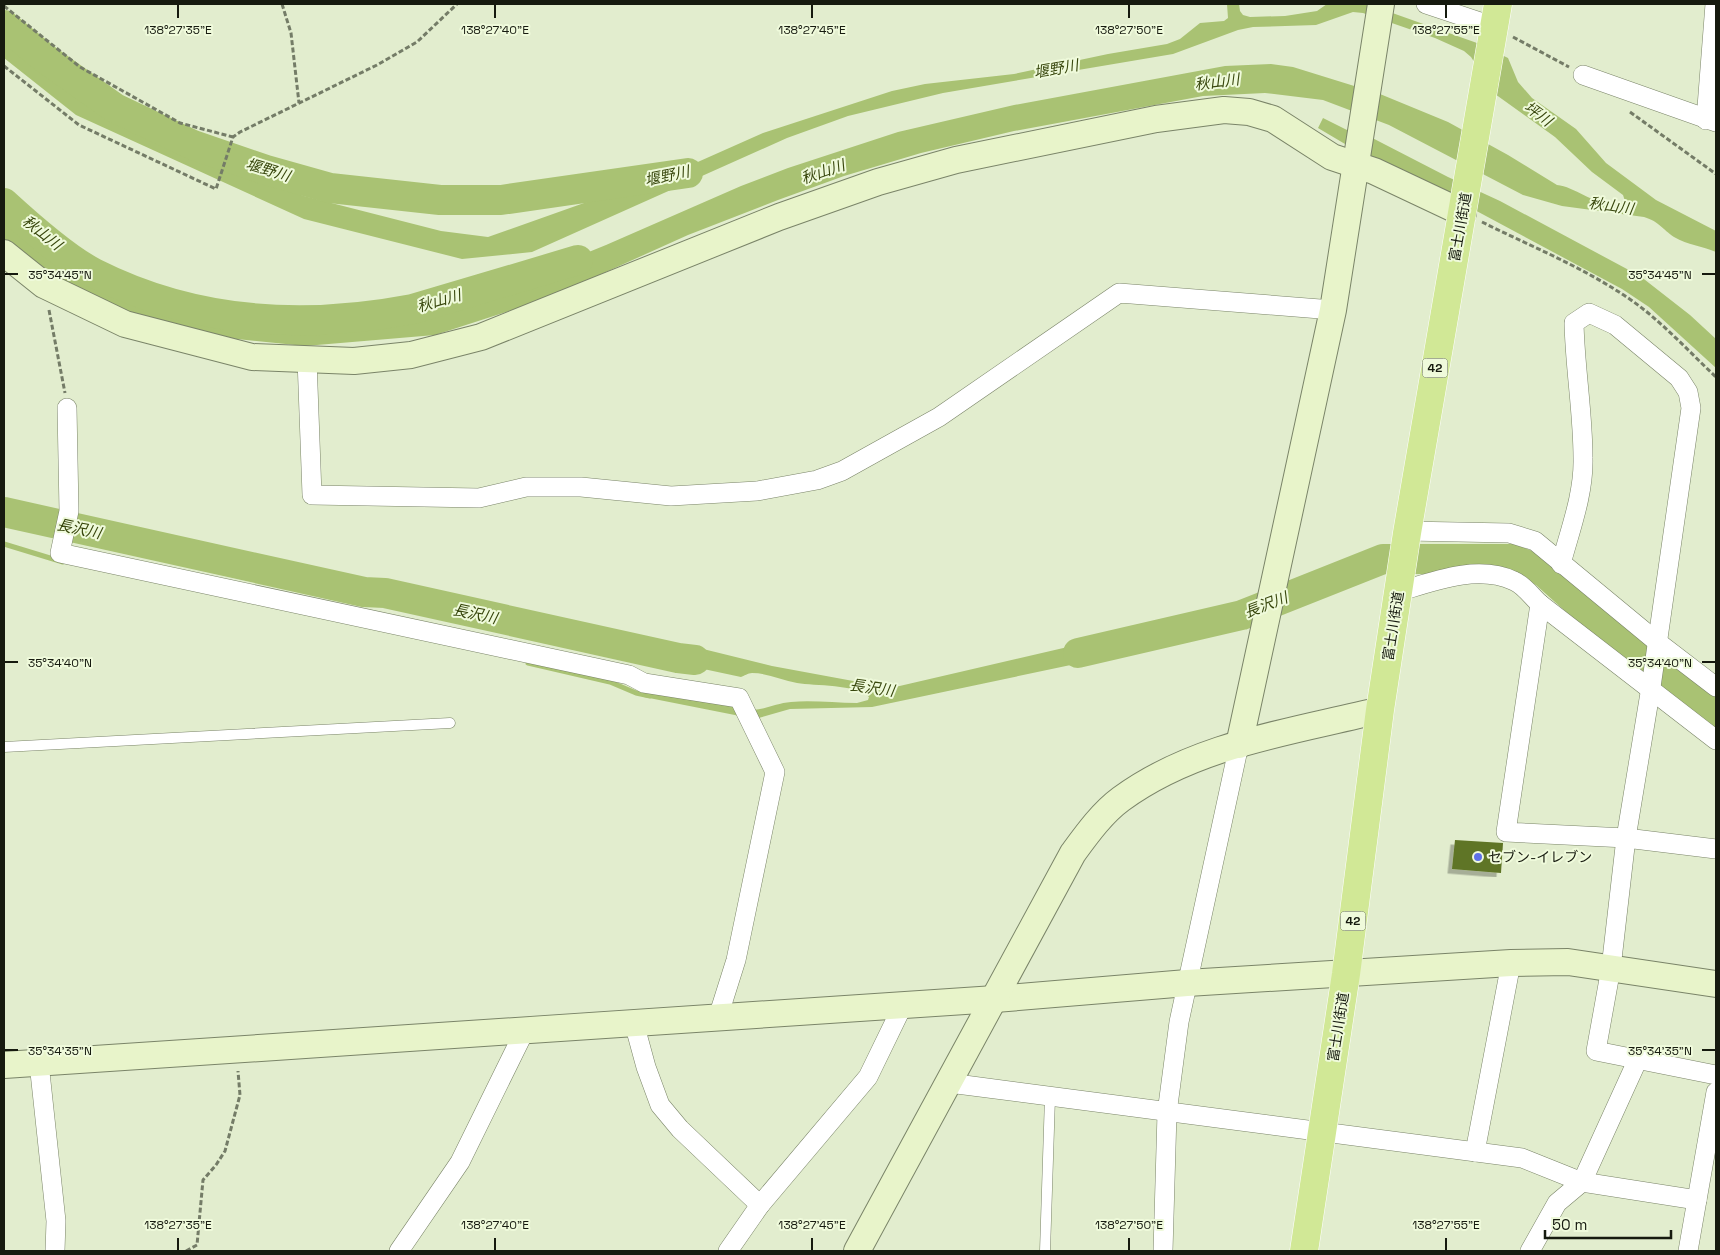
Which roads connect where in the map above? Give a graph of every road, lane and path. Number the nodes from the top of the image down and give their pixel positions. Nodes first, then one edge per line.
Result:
1 (282, 4) edge
2 (457, 4) edge
3 (1381, 4) edge
4 (1426, 4) edge
5 (1715, 4) edge
6 (4, 6) edge
7 (1496, 15) edge
8 (4, 66) edge
9 (1583, 75) dead end
10 (299, 103) junction
11 (1711, 121) edge
12 (233, 137) junction
13 (1356, 158) junction
14 (1464, 208) junction
15 (4, 253) edge
16 (44, 285) junction
17 (1333, 310) junction
18 (307, 359) junction
19 (1716, 377) edge
20 (67, 408) joint
21 (1407, 532) junction
22 (1561, 564) junction
23 (1398, 591) junction
24 (1540, 604) junction
25 (1656, 642) junction
26 (1651, 687) junction
27 (1716, 687) edge
28 (1380, 710) junction
29 (450, 722) dead end
30 (1716, 740) edge
31 (1239, 745) junction
32 (4, 747) edge
33 (1626, 838) junction
34 (1716, 849) edge
35 (1511, 963) junction
36 (1611, 968) junction
37 (1346, 974) junction
38 (1187, 983) junction
39 (1716, 984) edge
40 (995, 999) junction
41 (903, 1005) junction
42 (718, 1017) junction
43 (634, 1023) junction
44 (525, 1030) junction
45 (236, 1050) junction
46 (1638, 1059) junction
47 (39, 1063) junction
48 (4, 1065) edge
49 (1716, 1075) edge
50 (948, 1083) junction
51 (1716, 1092) edge
52 (1050, 1097) junction
53 (1167, 1113) junction
54 (1322, 1132) junction
55 (1475, 1152) junction
56 (1582, 1182) junction
57 (1697, 1200) junction
58 (760, 1205) junction
59 (56, 1251) edge
60 (186, 1251) edge
61 (399, 1251) edge
62 (728, 1251) edge
63 (857, 1251) edge
64 (1045, 1251) edge
65 (1163, 1251) edge
66 (1304, 1251) edge
67 (1530, 1251) edge
68 (1688, 1251) edge

1 - 10 path
2 - 10 path
3 - 13 street
4 - 7 street
5 - 11 street
6 - 12 path
7 - 14 main road, 富士川街道 / 42
8 - 12 path
9 - 11 street
10 - 12 path
13 - 14 street
13 - 17 street
13 - 18 street
14 - 19 path
14 - 21 main road, 富士川街道 / 42
15 - 16 street
16 - 18 street
16 - 20 path
17 - 18 street
17 - 31 street
20 - 42 street
21 - 22 street
21 - 23 main road, 富士川街道 / 42
22 - 25 street
22 - 25 street
23 - 24 street
23 - 28 main road, 富士川街道 / 42
24 - 26 street
24 - 33 street
25 - 26 street
25 - 27 street
26 - 30 street
26 - 33 street
28 - 31 street
28 - 37 main road, 富士川街道 / 42
29 - 32 lane
31 - 38 street
31 - 40 street
33 - 34 street
33 - 36 street
35 - 36 street
35 - 37 street
35 - 55 street
36 - 39 street
36 - 46 street
37 - 38 street
37 - 54 main road, 富士川街道 / 42
38 - 40 street
38 - 53 street
40 - 41 street
40 - 50 street
41 - 42 street
41 - 58 street
42 - 43 street
43 - 44 street
43 - 58 street
44 - 45 street
44 - 61 street
45 - 47 street
45 - 60 path
46 - 49 street
46 - 56 street
47 - 48 street
47 - 59 street
50 - 52 street
50 - 63 street
51 - 57 street
52 - 53 street
52 - 64 lane
53 - 54 street
53 - 65 street
54 - 55 street
54 - 66 main road, 富士川街道 / 42
55 - 56 street
56 - 57 street
56 - 67 street
57 - 68 street
58 - 62 street

